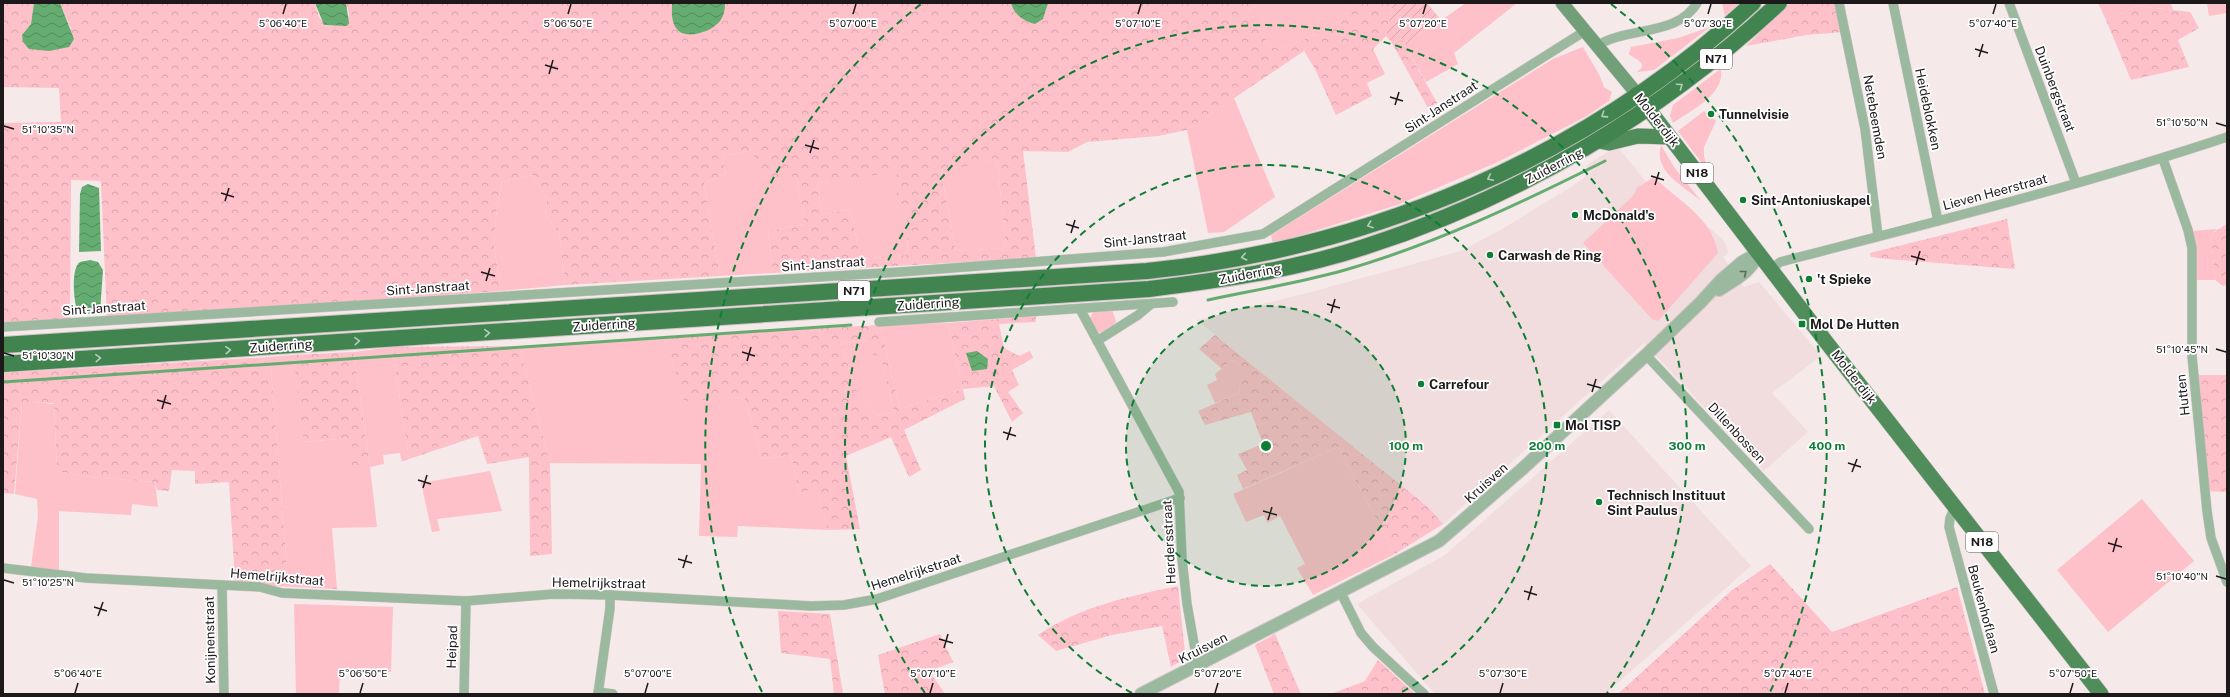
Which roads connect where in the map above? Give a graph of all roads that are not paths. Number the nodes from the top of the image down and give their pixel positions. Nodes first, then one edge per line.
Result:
1 (1562, 3) edge
2 (1697, 3) edge
3 (1753, 3) edge
4 (1779, 3) edge
5 (1839, 3) edge
6 (1893, 3) edge
7 (2009, 3) edge
8 (1585, 31) junction
9 (1597, 46) junction
10 (1637, 94) junction
11 (1648, 109) junction
12 (1669, 137) junction
13 (2227, 137) edge
14 (1599, 141) junction
15 (2163, 159) junction
16 (2076, 183) junction
17 (1938, 221) junction
18 (1878, 236) junction
19 (1758, 253) junction
20 (1771, 270) junction
21 (1172, 302) dead end
22 (1150, 305) junction
23 (1080, 310) junction
24 (879, 322) dead end
25 (3, 328) edge
26 (1097, 341) junction
27 (3, 345) edge
28 (1646, 354) junction
29 (3, 364) edge
30 (1180, 498) junction
31 (1955, 507) junction
32 (1809, 529) dead end
33 (3, 568) edge
34 (2227, 582) edge
35 (222, 585) junction
36 (1341, 593) junction
37 (610, 595) junction
38 (466, 601) junction
39 (1198, 666) junction
40 (598, 693) edge
41 (224, 694) edge
42 (464, 694) edge
43 (613, 694) edge
44 (1141, 694) edge
45 (1424, 694) edge
46 (1994, 694) edge
47 (2101, 694) edge

1 - 8 main road, Molderdijk
2 - 9 street
3 - 10 highway, Zuiderring / N71
11 -> 4 highway, Zuiderring / N71
5 - 18 street, Netebeemden
6 - 17 street, Heideblokken
7 - 16 street, Duinbergstraat
8 - 9 main road, Molderdijk
8 - 25 street, Sint-Janstraat
9 - 10 main road, Molderdijk
10 - 11 main road, Molderdijk / N18
10 -> 27 highway, Zuiderring / N71
11 - 12 main road, Molderdijk / N18
11 - 14 highway, Zuiderring / N71
12 - 14 main road
12 - 19 main road, Molderdijk / N18
13 - 15 street, Lieven Heerstraat
29 -> 14 highway, Zuiderring / N71
15 - 16 street, Lieven Heerstraat
15 - 34 street, Hutten
16 - 17 street, Lieven Heerstraat
17 - 18 street, Lieven Heerstraat
18 - 20 street, Lieven Heerstraat
19 - 20 main road, Molderdijk / N18
19 - 28 street, Kruisven
20 - 31 main road, Molderdijk / N18
21 - 22 street
22 - 23 street
22 - 26 street
23 - 24 street
23 - 26 street, Herdersstraat
26 - 30 street, Herdersstraat
28 - 32 street, Dillenbossen
28 - 36 street, Kruisven
30 - 37 street, Hemelrijkstraat
30 - 39 street, Herdersstraat
31 - 46 street, Beukenhoflaan
31 - 47 main road, Molderdijk / N18
33 - 35 street, Hemelrijkstraat
35 - 38 street, Hemelrijkstraat
35 - 41 street, Konijnenstraat
36 - 39 street, Kruisven
36 - 45 street
37 - 38 street, Hemelrijkstraat
37 - 40 street
38 - 42 street, Heipad
39 - 44 street, Kruisven
40 - 43 street

